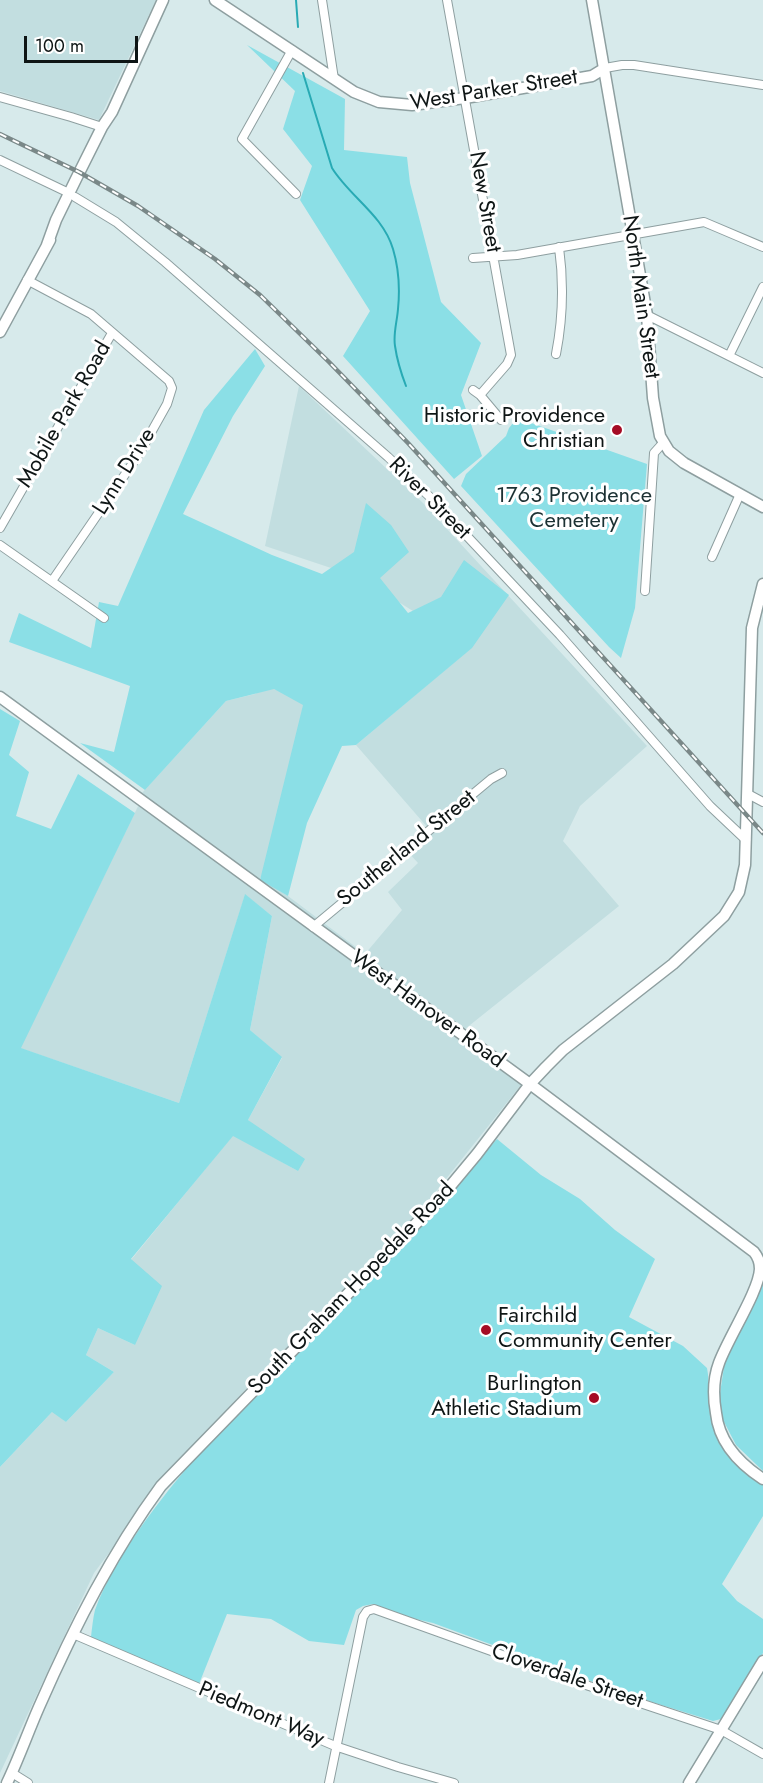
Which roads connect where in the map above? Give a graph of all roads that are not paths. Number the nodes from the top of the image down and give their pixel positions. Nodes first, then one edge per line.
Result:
1 (163, 0) edge
2 (215, 0) edge
3 (322, 0) edge
4 (447, 0) edge
5 (592, 0) edge
6 (292, 50) junction
7 (605, 68) junction
8 (334, 79) junction
9 (763, 85) edge
10 (0, 97) edge
11 (465, 98) junction
12 (112, 112) junction
13 (102, 128) junction
14 (0, 160) edge
15 (296, 194) dead end
16 (72, 195) junction
17 (632, 234) junction
18 (559, 247) junction
19 (763, 247) edge
20 (493, 257) junction
21 (473, 258) dead end
22 (27, 280) junction
23 (763, 287) edge
24 (647, 315) junction
25 (0, 332) edge
26 (112, 333) junction
27 (556, 354) dead end
28 (729, 356) junction
29 (763, 373) edge
30 (501, 420) dead end
31 (663, 442) junction
32 (740, 494) junction
33 (762, 507) edge
34 (0, 528) edge
35 (0, 545) edge
36 (712, 557) dead end
37 (52, 581) junction
38 (763, 584) edge
39 (645, 591) dead end
40 (760, 603) edge
41 (104, 618) dead end
42 (0, 697) edge
43 (502, 773) dead end
44 (747, 794) junction
45 (763, 802) edge
46 (746, 840) junction
47 (314, 927) junction
48 (530, 1084) junction
49 (763, 1479) edge
50 (73, 1634) junction
51 (763, 1661) edge
52 (721, 1730) junction
53 (335, 1746) junction
54 (763, 1754) edge
55 (9, 1778) edge
56 (28, 1783) edge
57 (329, 1783) edge
58 (452, 1783) edge
59 (689, 1783) edge

1 - 12 street
2 - 6 street, West Parker Street
3 - 8 street
4 - 11 street, New Street
5 - 7 street, North Main Street
6 - 8 street, West Parker Street
6 - 15 street
7 - 9 street, West Parker Street
7 - 11 street, West Parker Street
7 - 17 street, North Main Street
8 - 11 street, West Parker Street
10 - 13 street
11 - 20 street, New Street
12 - 13 street
12 - 16 street
13 - 16 street
14 - 16 street, River Street
16 - 22 street
16 - 46 street, River Street
17 - 18 street
17 - 19 street
17 - 24 street, North Main Street
18 - 20 street
18 - 27 street
20 - 21 street
20 - 30 street, New Street
22 - 25 street
22 - 26 street, Lynn Drive
23 - 28 street
24 - 28 street
24 - 31 street, North Main Street
26 - 34 street, Mobile Park Road
26 - 37 street, Lynn Drive
28 - 29 street
31 - 32 street
31 - 39 street
32 - 33 street
32 - 36 street
35 - 37 street
37 - 41 street
38 - 40 street, South Graham Hopedale Road
40 - 44 street, South Graham Hopedale Road
42 - 47 street, West Hanover Road
43 - 47 street, Southerland Street
44 - 45 street
44 - 46 street, South Graham Hopedale Road
46 - 48 street, South Graham Hopedale Road
47 - 48 street, West Hanover Road
48 - 49 street, West Hanover Road
48 - 50 street, South Graham Hopedale Road
50 - 53 street, Piedmont Way
50 - 55 street, South Graham Hopedale Road
51 - 52 street
52 - 53 street, Cloverdale Street
52 - 54 street, Cloverdale Street
52 - 59 street
53 - 57 street
53 - 58 street, Piedmont Way
55 - 56 street

